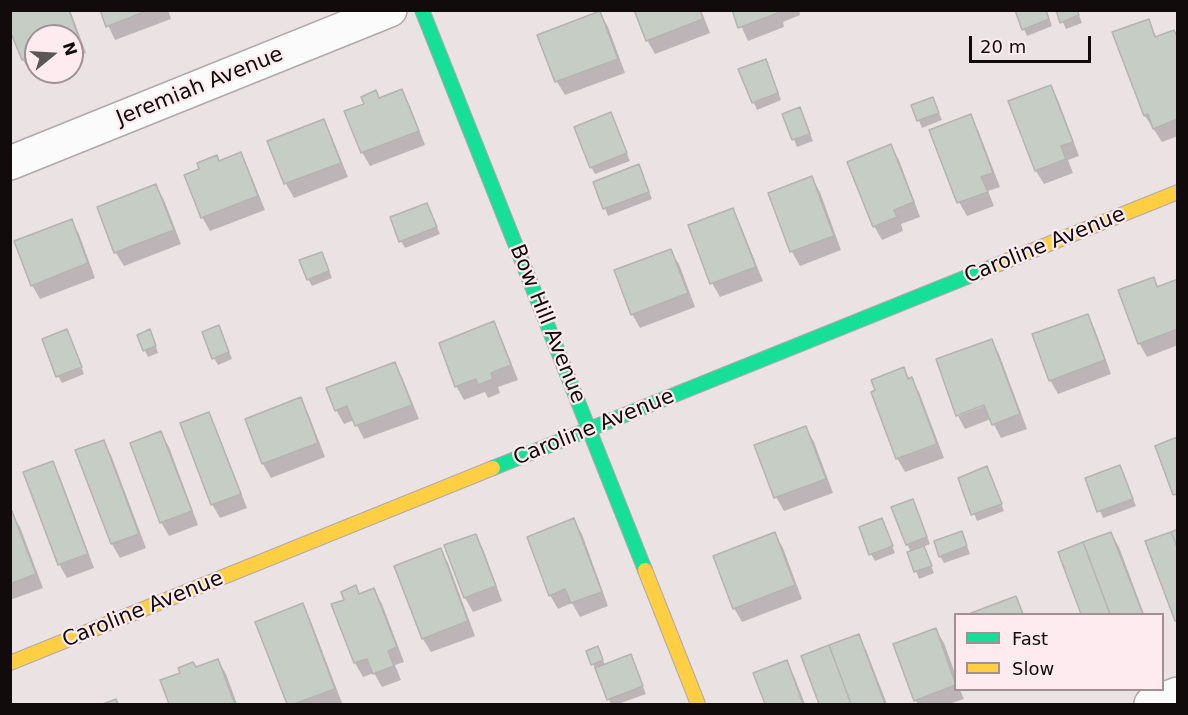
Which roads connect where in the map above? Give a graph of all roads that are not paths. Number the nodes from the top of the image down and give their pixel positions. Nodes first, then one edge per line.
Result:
1 (390, 10) edge
2 (422, 10) edge
3 (10, 163) edge
4 (1178, 192) edge
5 (589, 430) junction
6 (10, 663) edge
7 (1178, 694) edge
8 (698, 705) edge
9 (1151, 705) edge

1 - 3 street, Jeremiah Avenue
2 - 5 street, Bow Hill Avenue
4 - 5 street, Caroline Avenue
5 - 6 street, Caroline Avenue
5 - 8 street, Bow Hill Avenue
7 - 9 street

